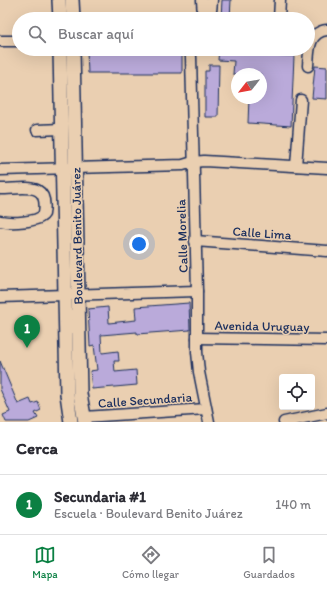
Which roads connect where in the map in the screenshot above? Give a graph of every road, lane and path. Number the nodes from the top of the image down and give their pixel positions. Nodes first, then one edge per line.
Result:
1 (59, 0) edge
2 (72, 0) edge
3 (202, 0) edge
4 (212, 0) edge
5 (280, 0) edge
6 (60, 12) edge
7 (73, 12) edge
8 (202, 12) edge
9 (211, 12) edge
10 (279, 12) edge
11 (327, 30) edge
12 (315, 35) edge
13 (0, 41) edge
14 (12, 41) edge
15 (60, 56) edge
16 (73, 56) edge
17 (191, 56) edge
18 (309, 56) edge
19 (308, 66) dead end
20 (301, 100) dead end
21 (62, 129) junction
22 (37, 130) dead end
23 (193, 162) junction
24 (296, 166) junction
25 (327, 168) edge
26 (69, 169) junction
27 (0, 170) edge
28 (0, 189) edge
29 (0, 221) edge
30 (195, 241) junction
31 (327, 251) edge
32 (197, 291) junction
33 (72, 295) junction
34 (0, 297) edge
35 (197, 338) junction
36 (327, 340) edge
37 (206, 409) junction
38 (327, 413) edge
39 (85, 419) edge
40 (70, 422) edge
41 (209, 422) edge
42 (284, 422) edge

1 - 6 main road
2 - 7 main road
3 - 8 street
4 - 9 street
5 - 10 street
11 - 12 street
13 - 14 street
15 - 21 main road, Boulevard Benito Juárez
16 - 26 main road, Boulevard Benito Juárez
17 - 23 street, Calle Morelia
18 - 19 street
20 - 24 street
21 - 22 street
21 - 26 main road, Boulevard Benito Juárez
23 - 24 street
23 - 26 street
23 - 30 street, Calle Morelia
24 - 25 street
26 - 27 street
26 - 33 main road, Boulevard Benito Juárez
28 - 29 street
30 - 31 street, Calle Lima
30 - 32 street, Calle Morelia
32 - 33 street
32 - 35 street, Calle Morelia
33 - 34 street
33 - 39 main road, Boulevard Benito Juárez
33 - 40 main road, Boulevard Benito Juárez
35 - 36 street, Avenida Uruguay
35 - 37 street, Calle Morelia
37 - 39 street, Calle Secundaria
37 - 41 street, Calle Morelia
38 - 42 street

